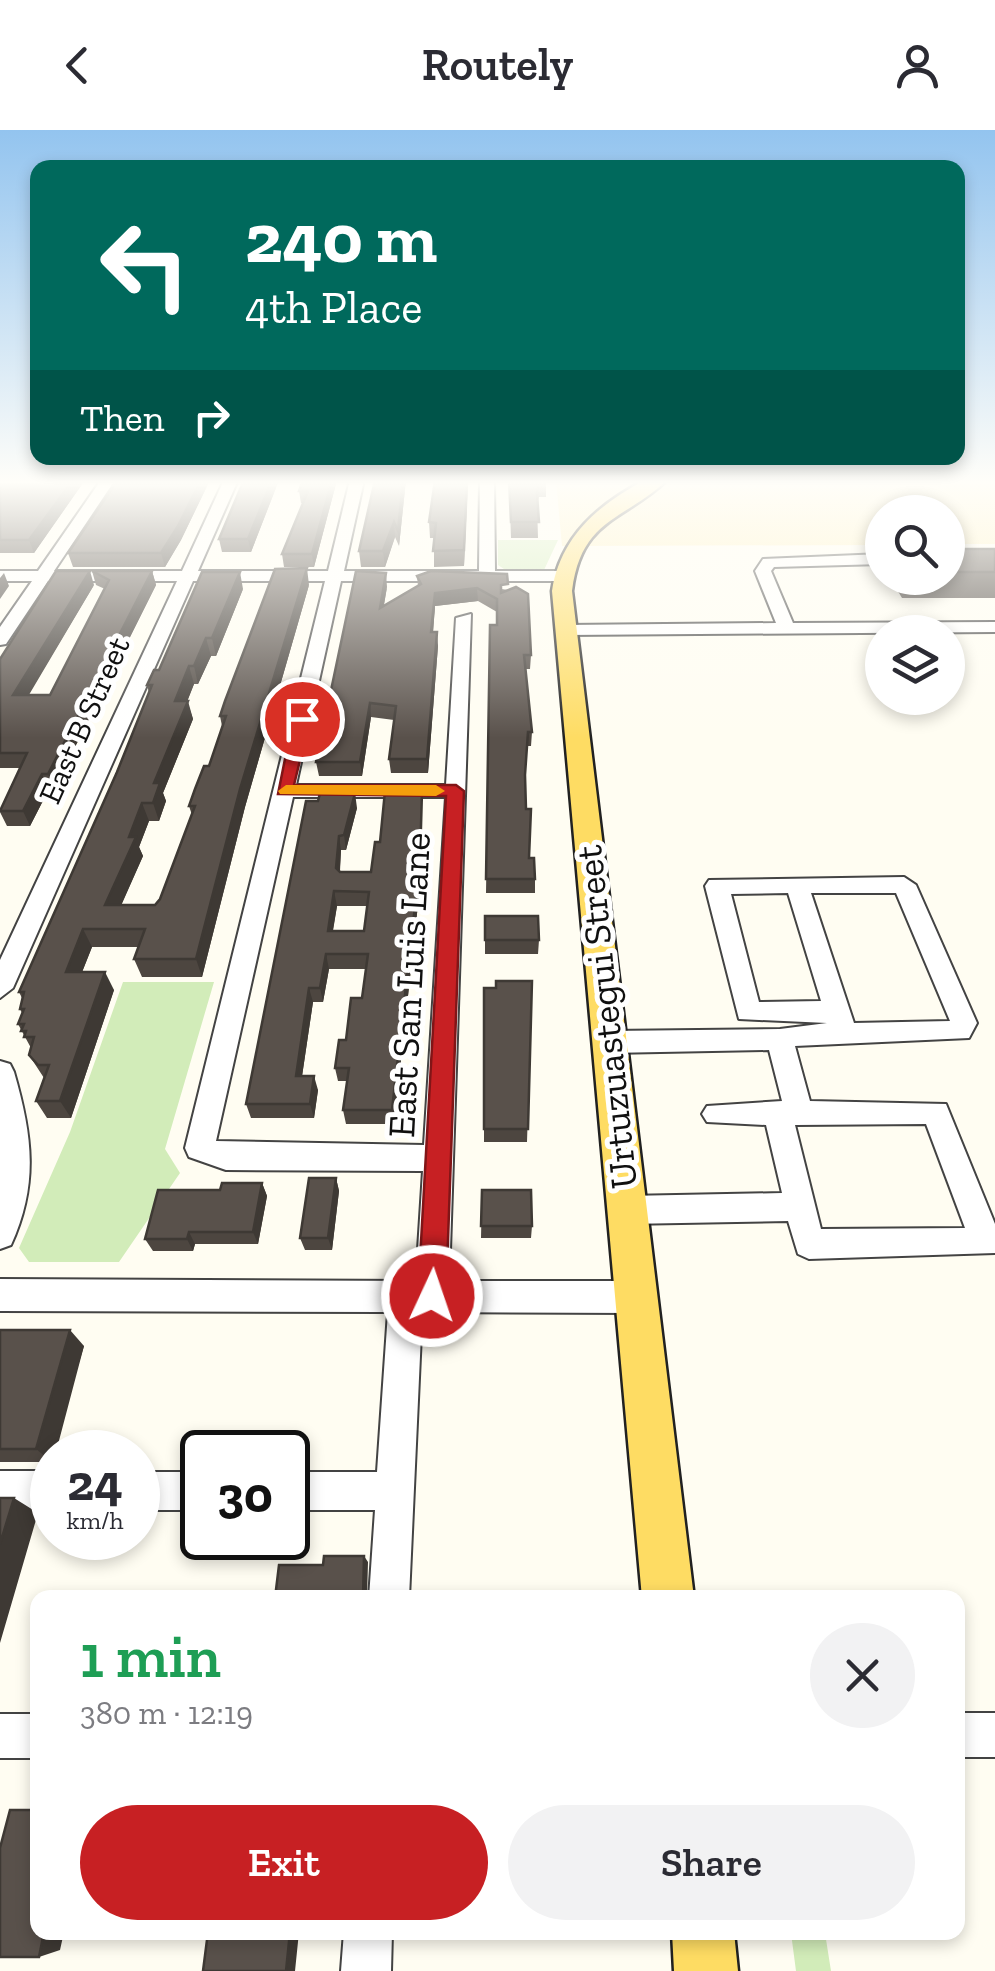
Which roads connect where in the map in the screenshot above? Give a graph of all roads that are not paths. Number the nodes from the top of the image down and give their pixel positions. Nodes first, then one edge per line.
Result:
1 (50, 566) edge
2 (193, 566) edge
3 (338, 566) edge
4 (487, 566) edge
5 (567, 566) edge
6 (766, 566) edge
7 (0, 576) edge
8 (43, 576) junction
9 (188, 576) junction
10 (336, 576) junction
11 (487, 576) junction
12 (562, 576) junction
13 (464, 618) dead end
14 (995, 627) edge
15 (786, 628) junction
16 (566, 630) junction
17 (0, 640) edge
18 (284, 791) junction
19 (456, 791) junction
20 (797, 886) junction
21 (0, 988) edge
22 (840, 1022) junction
23 (780, 1039) junction
24 (609, 1042) junction
25 (0, 1072) edge
26 (789, 1113) junction
27 (717, 1114) dead end
28 (439, 1158) junction
29 (800, 1207) junction
30 (626, 1210) junction
31 (0, 1235) edge
32 (0, 1294) edge
33 (419, 1296) junction
34 (635, 1297) junction
35 (0, 1490) edge
36 (30, 1490) edge
37 (310, 1491) edge
38 (394, 1491) junction
39 (388, 1590) edge
40 (667, 1590) edge
41 (965, 1734) edge
42 (995, 1734) edge
43 (0, 1736) edge
44 (30, 1736) edge
45 (368, 1940) edge
46 (703, 1940) edge
47 (366, 1971) edge
48 (706, 1971) edge

1 - 8 street
2 - 9 street, East B Street
3 - 10 street
4 - 11 street
5 - 12 main road
6 - 15 street
7 - 8 street
8 - 9 street
8 - 17 street
9 - 10 street
9 - 21 street, East B Street
10 - 11 street
10 - 18 street
11 - 12 street
12 - 16 main road, Urtuzuastegui Street
13 - 19 street, East San Luis Lane
14 - 15 street
15 - 16 street
16 - 24 main road, Urtuzuastegui Street
18 - 19 street
18 - 28 street
19 - 28 street, East San Luis Lane
20 - 22 street
20 - 22 street
20 - 22 street
22 - 23 street
23 - 24 street
23 - 26 street
24 - 30 main road, Urtuzuastegui Street
25 - 31 street
26 - 27 street
26 - 29 street
26 - 29 street
28 - 33 street, East San Luis Lane
29 - 30 street
30 - 34 main road, Urtuzuastegui Street
32 - 33 street
33 - 34 street
33 - 38 street, East San Luis Lane
34 - 40 main road, Urtuzuastegui Street
35 - 36 street
37 - 38 street
38 - 39 street, East San Luis Lane
41 - 42 street
43 - 44 street
45 - 47 street
46 - 48 main road

